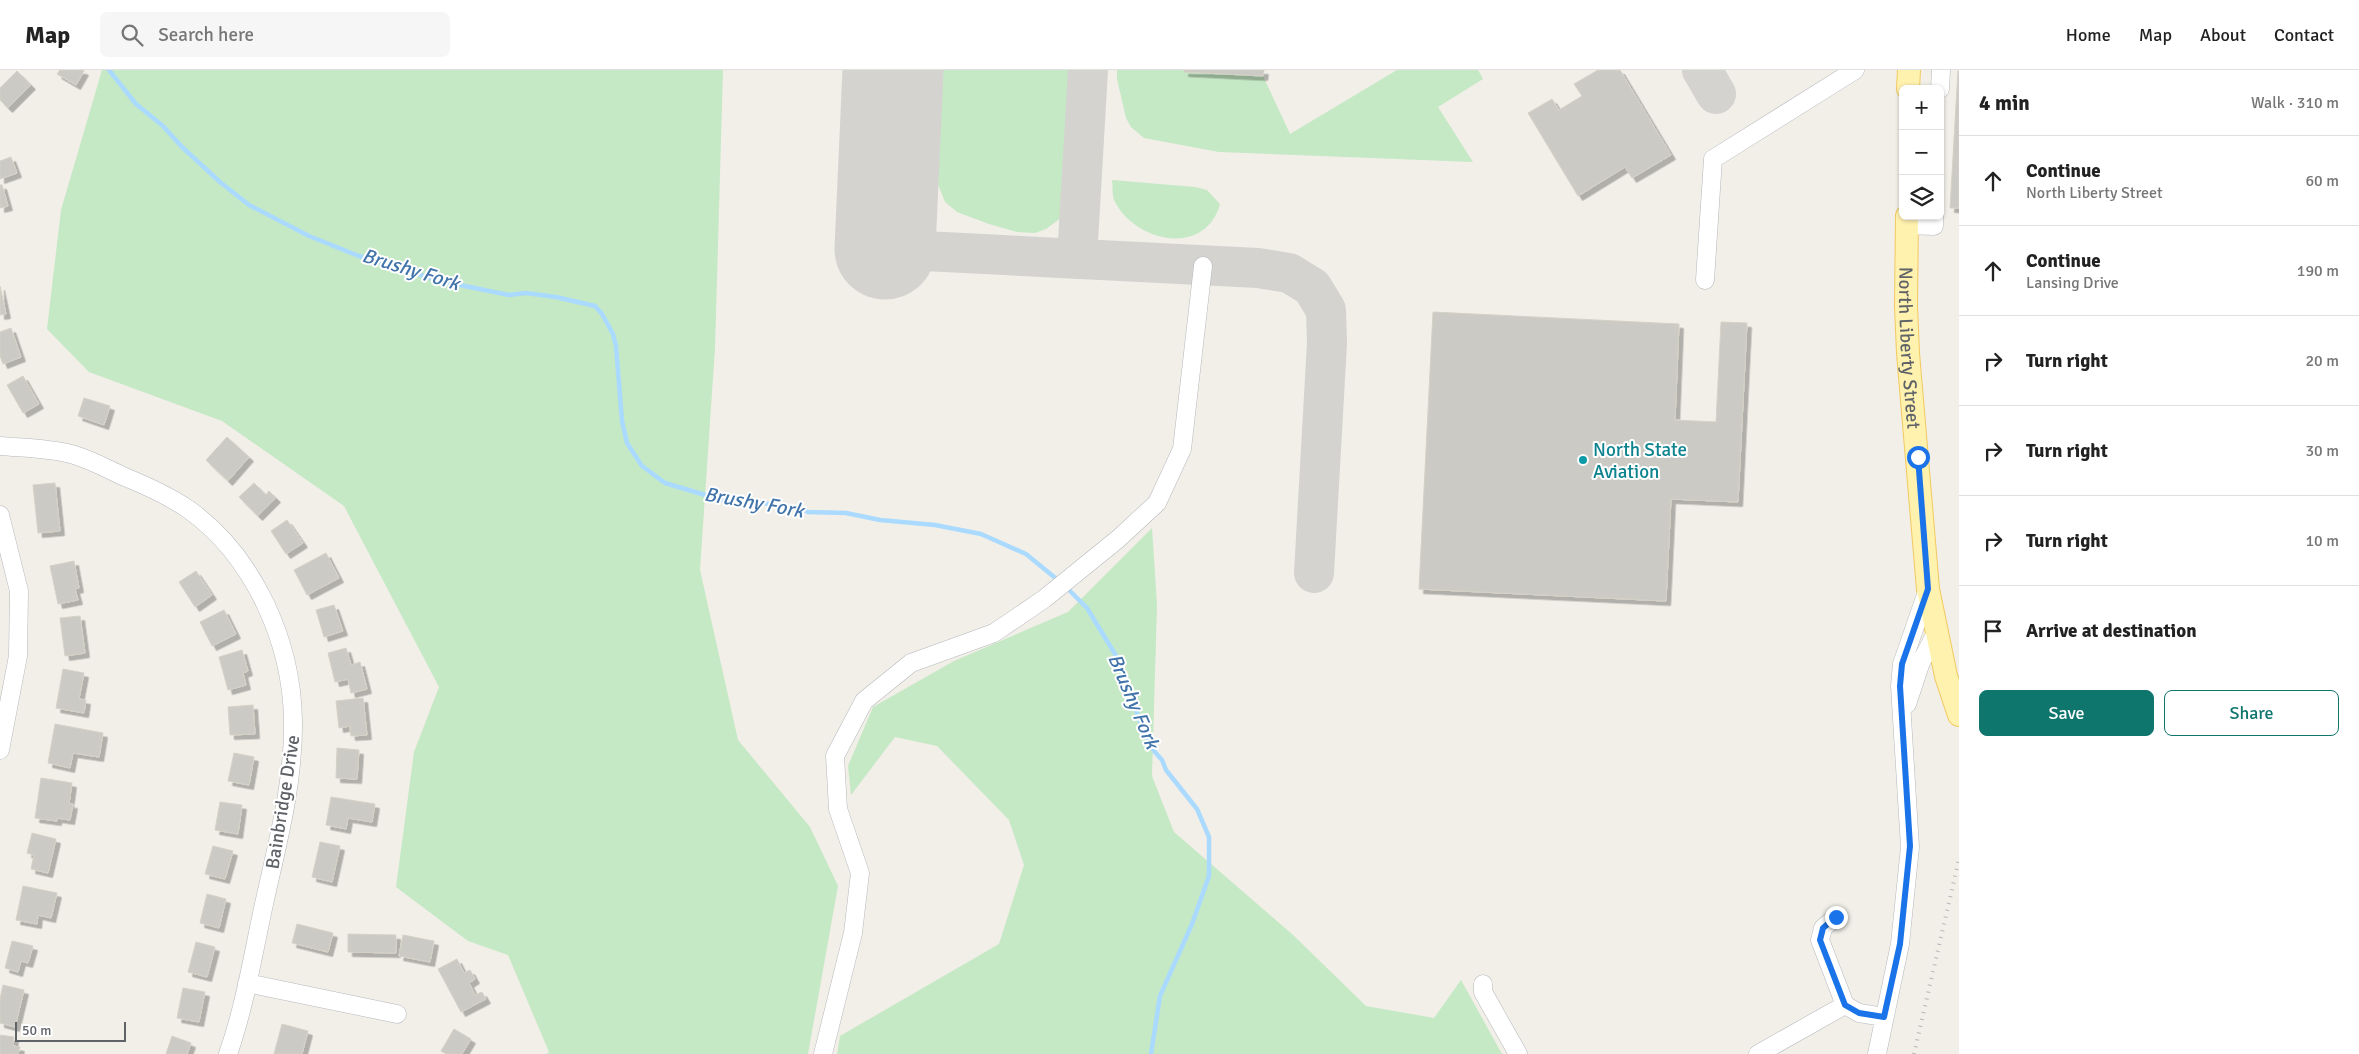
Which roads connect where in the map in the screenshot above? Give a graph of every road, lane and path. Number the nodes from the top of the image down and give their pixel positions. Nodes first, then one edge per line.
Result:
1 (1855, 70) edge
2 (1908, 70) edge
3 (1941, 70) edge
4 (1908, 85) edge
5 (1940, 85) edge
6 (1907, 221) edge
7 (1934, 221) edge
8 (1202, 266) dead end
9 (1705, 280) dead end
10 (0, 446) edge
11 (0, 515) edge
12 (1928, 589) junction
13 (1936, 633) junction
14 (1959, 715) edge
15 (1902, 722) junction
16 (0, 750) edge
17 (1836, 917) dead end
18 (247, 982) junction
19 (1483, 984) dead end
20 (1845, 1005) junction
21 (397, 1014) dead end
22 (1884, 1017) junction
23 (228, 1054) edge
24 (823, 1054) edge
25 (1518, 1054) edge
26 (1758, 1054) edge
27 (1877, 1054) edge

1 - 9 street
2 - 4 main road
3 - 5 street
6 - 7 street
6 - 12 main road, North Liberty Street
8 - 24 street
10 - 18 street, Bainbridge Drive
11 - 16 street
12 - 13 main road, North Liberty Street
12 - 15 street
13 - 14 main road, North Liberty Street
13 - 15 street
15 - 22 street
17 - 20 street
18 - 21 street
18 - 23 street, Bainbridge Drive
19 - 25 street
20 - 22 street
20 - 26 street
22 - 27 street

